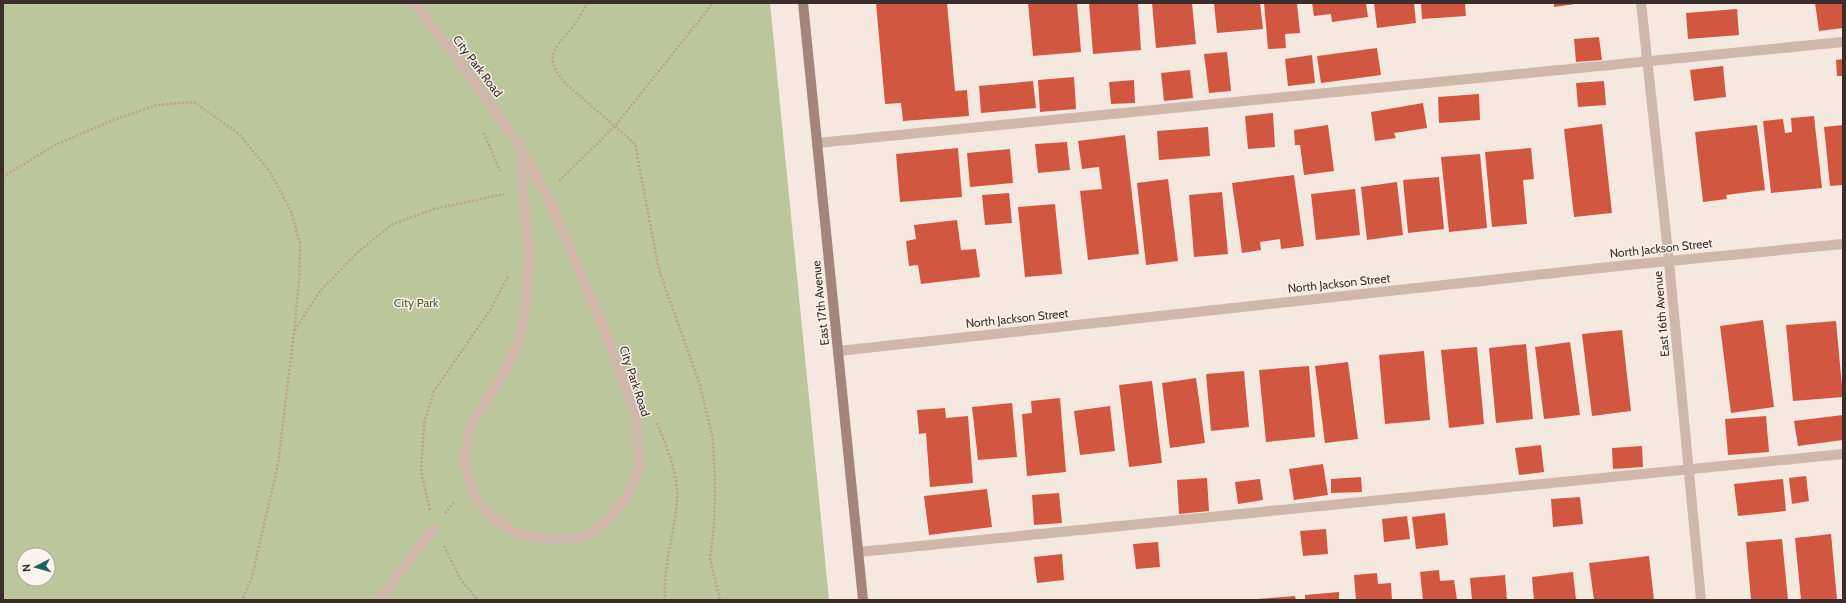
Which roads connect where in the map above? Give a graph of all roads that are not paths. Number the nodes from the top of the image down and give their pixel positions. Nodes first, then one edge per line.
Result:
1 (414, 3) edge
2 (803, 3) edge
3 (1641, 3) edge
4 (1843, 42) edge
5 (1647, 61) junction
6 (817, 142) junction
7 (520, 145) junction
8 (1843, 244) edge
9 (1669, 261) junction
10 (838, 351) junction
11 (1843, 454) edge
12 (1688, 469) junction
13 (434, 528) road end
14 (859, 552) junction
15 (379, 600) edge
16 (863, 600) edge
17 (1701, 600) edge

1 - 7 street, City Park Road
2 - 6 main road, East 17th Avenue
3 - 5 street, East 16th Avenue
4 - 5 street
5 - 6 street
5 - 9 street, East 16th Avenue
6 - 10 main road, East 17th Avenue
7 - 7 street, City Park Road
8 - 9 street, North Jackson Street
9 - 10 street, North Jackson Street
9 - 12 street, East 16th Avenue
10 - 14 main road, East 17th Avenue
11 - 12 street
12 - 14 street
12 - 17 street, East 16th Avenue
13 - 15 street
14 - 16 main road, East 17th Avenue

